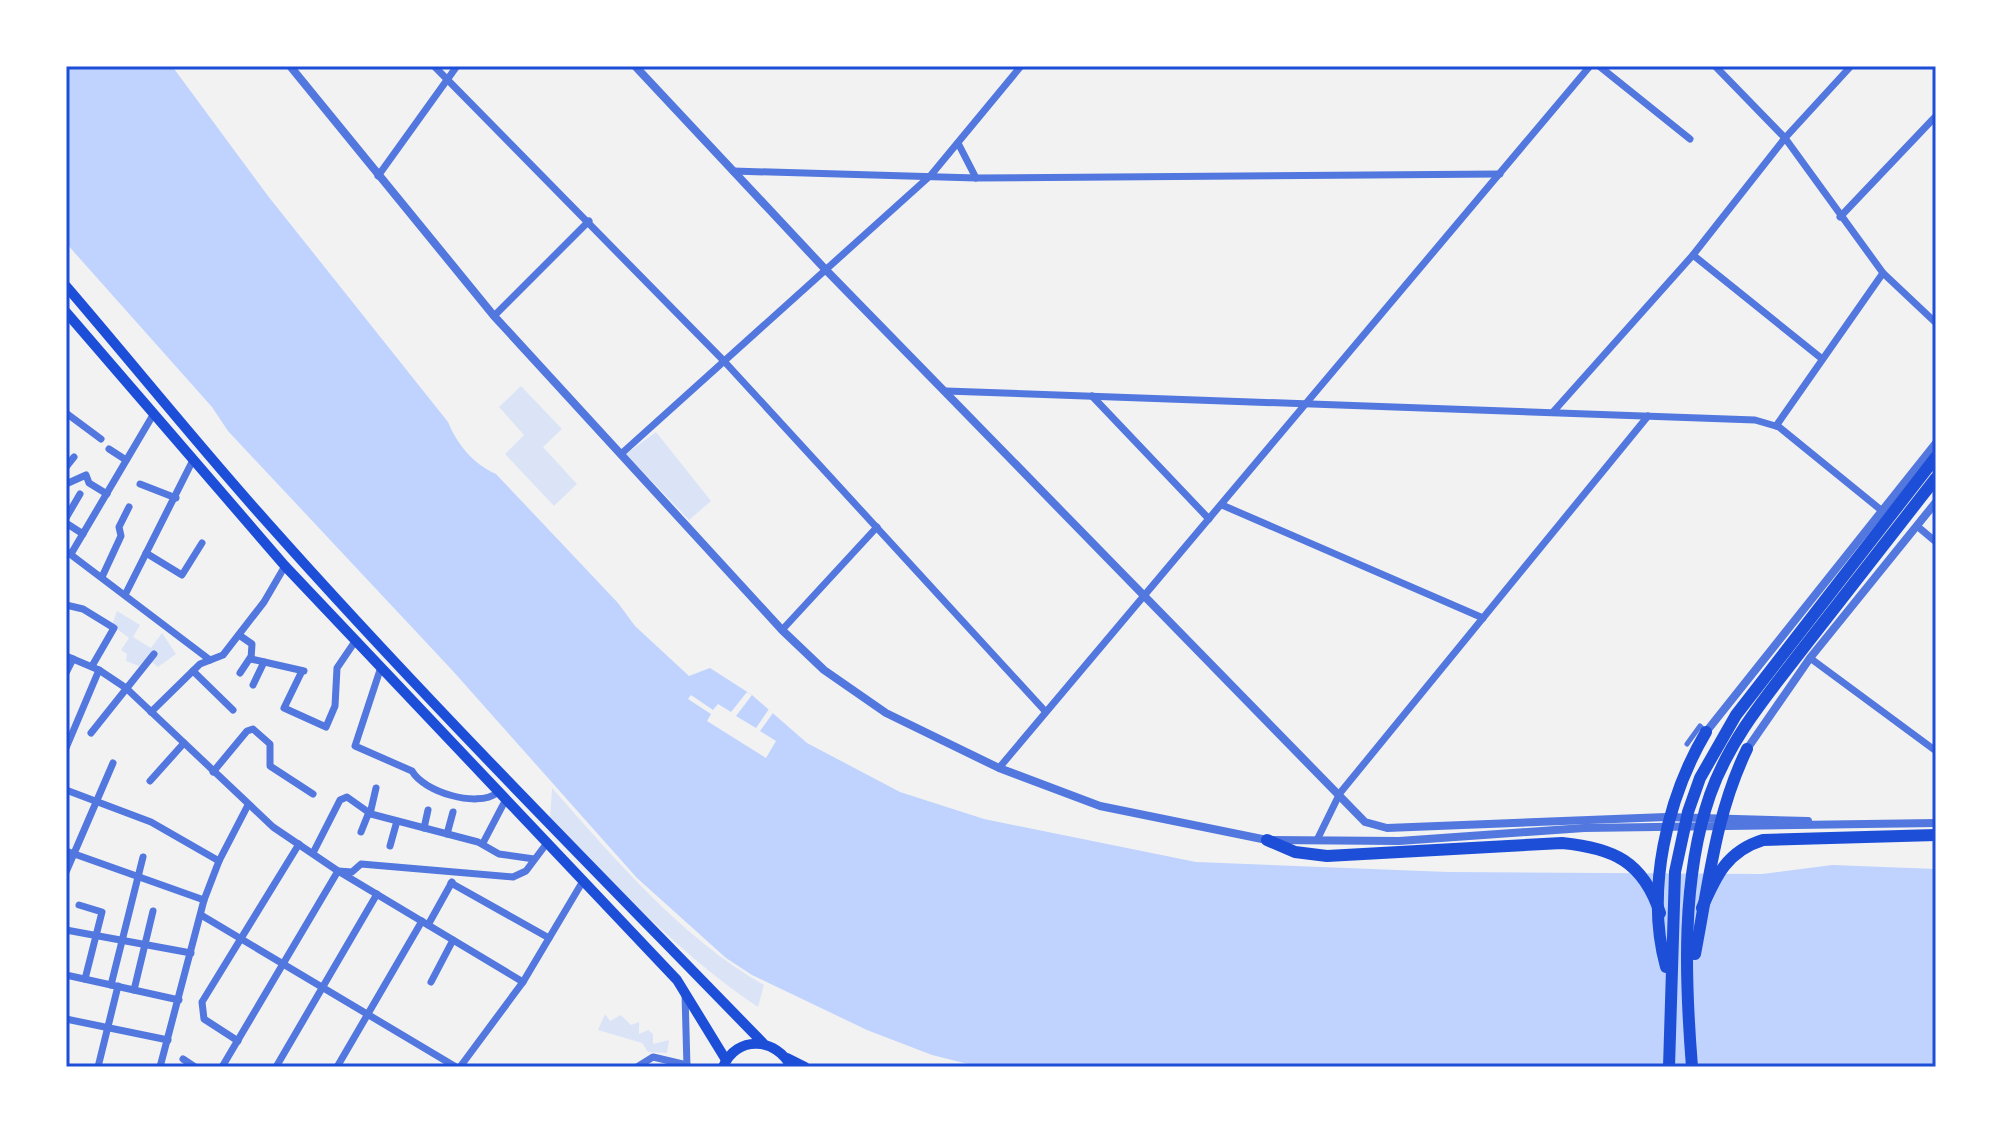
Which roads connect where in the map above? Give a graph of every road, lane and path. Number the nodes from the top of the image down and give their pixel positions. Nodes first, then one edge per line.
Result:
1 (290, 66) edge
2 (434, 66) edge
3 (457, 66) edge
4 (635, 66) edge
5 (1021, 66) edge
6 (1590, 66) edge
7 (1599, 66) edge
8 (1715, 66) edge
9 (1851, 66) edge
10 (447, 80) junction
11 (1936, 116) edge
12 (1785, 138) junction
13 (1690, 139) dead end
14 (958, 143) junction
15 (733, 171) junction
16 (1500, 174) junction
17 (931, 175) junction
18 (378, 176) junction
19 (976, 178) junction
20 (1840, 217) junction
21 (589, 221) junction
22 (1693, 255) junction
23 (825, 269) junction
24 (1883, 273) junction
25 (66, 286) edge
26 (494, 316) junction
27 (68, 318) edge
28 (1936, 323) edge
29 (1821, 358) junction
30 (723, 360) junction
31 (946, 391) junction
32 (1092, 396) junction
33 (1305, 403) junction
34 (1553, 412) junction
35 (66, 413) edge
36 (153, 415) junction
37 (1648, 416) junction
38 (1776, 426) junction
39 (101, 439) dead end
40 (1936, 443) edge
41 (109, 449) dead end
42 (621, 454) junction
43 (74, 457) dead end
44 (1936, 457) edge
45 (126, 460) junction
46 (192, 462) junction
47 (66, 467) edge
48 (1936, 478) edge
49 (66, 484) edge
50 (140, 484) dead end
51 (80, 494) dead end
52 (107, 494) junction
53 (176, 498) junction
54 (1936, 502) edge
55 (1222, 505) junction
56 (129, 507) dead end
57 (1881, 510) junction
58 (1209, 519) junction
59 (66, 521) edge
60 (1917, 526) junction
61 (877, 527) junction
62 (83, 534) junction
63 (1936, 542) edge
64 (202, 543) dead end
65 (69, 553) edge
66 (146, 553) junction
67 (285, 566) junction
68 (102, 577) junction
69 (125, 595) junction
70 (1143, 595) junction
71 (66, 605) edge
72 (1483, 618) junction
73 (782, 630) junction
74 (239, 635) junction
75 (356, 640) junction
76 (154, 654) dead end
77 (70, 658) edge
78 (250, 658) junction
79 (1810, 658) junction
80 (210, 660) junction
81 (264, 662) junction
82 (381, 667) junction
83 (95, 668) junction
84 (193, 671) junction
85 (66, 673) edge
86 (240, 673) dead end
87 (253, 685) dead end
88 (126, 688) junction
89 (233, 710) dead end
90 (1045, 711) junction
91 (151, 712) junction
92 (1706, 732) junction
93 (69, 733) edge
94 (91, 733) dead end
95 (184, 743) junction
96 (1687, 744) dead end
97 (66, 748) edge
98 (1747, 749) joint
99 (1936, 751) edge
100 (113, 763) dead end
101 (999, 768) junction
102 (213, 772) junction
103 (150, 781) dead end
104 (376, 788) dead end
105 (66, 790) edge
106 (1340, 793) junction
107 (313, 794) dead end
108 (501, 797) junction
109 (93, 802) junction
110 (248, 805) junction
111 (428, 810) dead end
112 (453, 812) dead end
113 (369, 813) junction
114 (397, 821) junction
115 (1585, 823) junction
116 (1936, 823) edge
117 (424, 828) junction
118 (361, 832) dead end
119 (447, 834) junction
120 (1936, 835) edge
121 (1267, 840) junction
122 (1317, 840) junction
123 (483, 843) junction
124 (547, 843) junction
125 (299, 844) junction
126 (390, 846) dead end
127 (69, 852) edge
128 (313, 853) junction
129 (143, 857) dead end
130 (534, 859) junction
131 (219, 861) junction
132 (338, 871) junction
133 (66, 872) edge
134 (456, 875) junction
135 (138, 876) junction
136 (583, 881) junction
137 (451, 883) junction
138 (377, 894) junction
139 (204, 900) junction
140 (79, 905) dead end
141 (1702, 908) junction
142 (153, 911) dead end
143 (1660, 913) junction
144 (201, 915) junction
145 (425, 923) junction
146 (66, 930) edge
147 (97, 937) junction
148 (549, 938) junction
149 (241, 939) junction
150 (453, 940) junction
151 (122, 942) junction
152 (145, 946) junction
153 (191, 953) junction
154 (283, 964) junction
155 (66, 975) edge
156 (85, 979) junction
157 (431, 982) dead end
158 (523, 982) junction
159 (1688, 985) junction
160 (115, 986) junction
161 (322, 987) junction
162 (1672, 987) junction
163 (134, 990) junction
164 (685, 992) junction
165 (179, 1000) junction
166 (368, 1015) junction
167 (66, 1019) edge
168 (108, 1028) junction
169 (1689, 1031) junction
170 (168, 1040) junction
171 (238, 1041) junction
172 (763, 1043) junction
173 (1673, 1044) junction
174 (183, 1059) dead end
175 (789, 1062) edge
176 (725, 1063) edge
177 (687, 1066) edge
178 (98, 1067) edge
179 (160, 1067) edge
180 (195, 1067) edge
181 (222, 1067) edge
182 (276, 1067) edge
183 (337, 1067) edge
184 (458, 1067) edge
185 (637, 1067) edge
186 (805, 1067) edge
187 (1663, 1067) edge
188 (1669, 1067) edge
189 (1692, 1067) edge
190 (1699, 1067) edge

1 - 18 street
2 - 10 street
3 - 10 street
4 - 15 street
5 - 14 street
6 - 16 street
7 - 13 street
8 - 12 street
9 - 12 street
10 - 18 street
10 - 21 street
11 - 20 street
12 - 20 street
12 - 22 street
14 - 17 street
14 - 19 street
15 - 17 street
15 - 23 street
16 - 19 street
16 - 33 street
17 - 19 street
17 - 23 street
18 - 26 street
20 - 24 street
21 - 26 street
21 - 30 street
22 - 29 street
22 - 34 street
23 - 30 street
23 - 31 street
24 - 28 street
24 - 29 street
25 - 172 main road
26 - 42 street
27 - 36 main road
29 - 38 street
30 - 42 street
30 - 61 street
31 - 32 street
31 - 70 street
32 - 33 street
32 - 58 street
33 - 34 street
33 - 55 street
34 - 37 street
35 - 39 street
36 - 45 street
36 - 46 main road
37 - 38 street
37 - 72 street
38 - 57 street
40 - 57 street
41 - 45 street
42 - 73 street
43 - 47 street
44 - 162 highway
45 - 52 street
46 - 53 street
46 - 67 main road
48 - 159 highway
49 - 52 street
50 - 53 street
51 - 59 street
52 - 62 street
53 - 66 street
54 - 60 street
55 - 58 street
55 - 72 street
56 - 68 street
57 - 92 street
58 - 70 street
59 - 62 street
60 - 63 street
60 - 79 street
61 - 73 street
61 - 90 street
62 - 65 street
64 - 66 street
65 - 68 street
66 - 69 street
67 - 74 street
67 - 75 main road
68 - 69 street
69 - 80 street
70 - 90 street
70 - 106 street
71 - 83 street
72 - 106 street
73 - 101 street
74 - 78 street
74 - 80 street
75 - 81 street
75 - 82 main road
76 - 88 street
77 - 83 street
77 - 85 street
78 - 81 street
78 - 86 street
79 - 98 street
79 - 99 street
80 - 84 street
81 - 87 street
82 - 108 main road
82 - 108 street
83 - 88 street
83 - 93 street
84 - 89 street
84 - 91 street
88 - 91 street
88 - 94 street
90 - 101 street
91 - 95 street
92 - 96 street
92 - 143 highway
93 - 97 street
95 - 102 street
95 - 103 street
98 - 141 highway
100 - 109 street
101 - 121 street
102 - 107 street
102 - 110 street
104 - 113 street
105 - 109 street
106 - 115 street
106 - 122 street
108 - 123 street
108 - 124 main road
109 - 127 street
109 - 131 street
110 - 125 street
110 - 131 street
111 - 117 street
112 - 119 street
113 - 114 street
113 - 118 street
113 - 128 street
114 - 117 street
114 - 126 street
115 - 116 street
115 - 122 street
117 - 119 street
119 - 123 street
120 - 141 highway
121 - 122 street
121 - 143 highway
123 - 130 street
124 - 130 street
124 - 136 main road
125 - 128 street
125 - 149 street
127 - 133 street
127 - 135 street
128 - 132 street
129 - 135 street
130 - 134 street
131 - 139 street
132 - 134 street
132 - 138 street
132 - 154 street
134 - 137 street
135 - 139 street
135 - 151 street
136 - 148 street
136 - 164 main road
137 - 145 street
137 - 148 street
138 - 145 street
138 - 161 street
139 - 144 street
140 - 147 street
141 - 159 highway
142 - 152 street
143 - 162 highway
144 - 149 street
144 - 153 street
145 - 150 street
145 - 166 street
146 - 147 street
147 - 151 street
147 - 156 street
148 - 158 street
149 - 154 street
149 - 171 street
150 - 157 street
150 - 158 street
151 - 152 street
151 - 160 street
152 - 153 street
152 - 163 street
153 - 165 street
154 - 161 street
154 - 171 street
155 - 156 street
156 - 160 street
158 - 184 street
159 - 169 highway
160 - 163 street
160 - 168 street
161 - 166 street
161 - 182 street
162 - 173 highway
163 - 165 street
164 - 176 main road
164 - 177 street
165 - 170 street
166 - 183 street
166 - 184 street
167 - 168 street
168 - 170 street
168 - 178 street
169 - 189 highway
169 - 190 highway
170 - 179 street
171 - 181 street
172 - 175 main road
172 - 176 main road
173 - 187 highway
173 - 188 highway
174 - 180 street
175 - 186 main road
177 - 185 street

